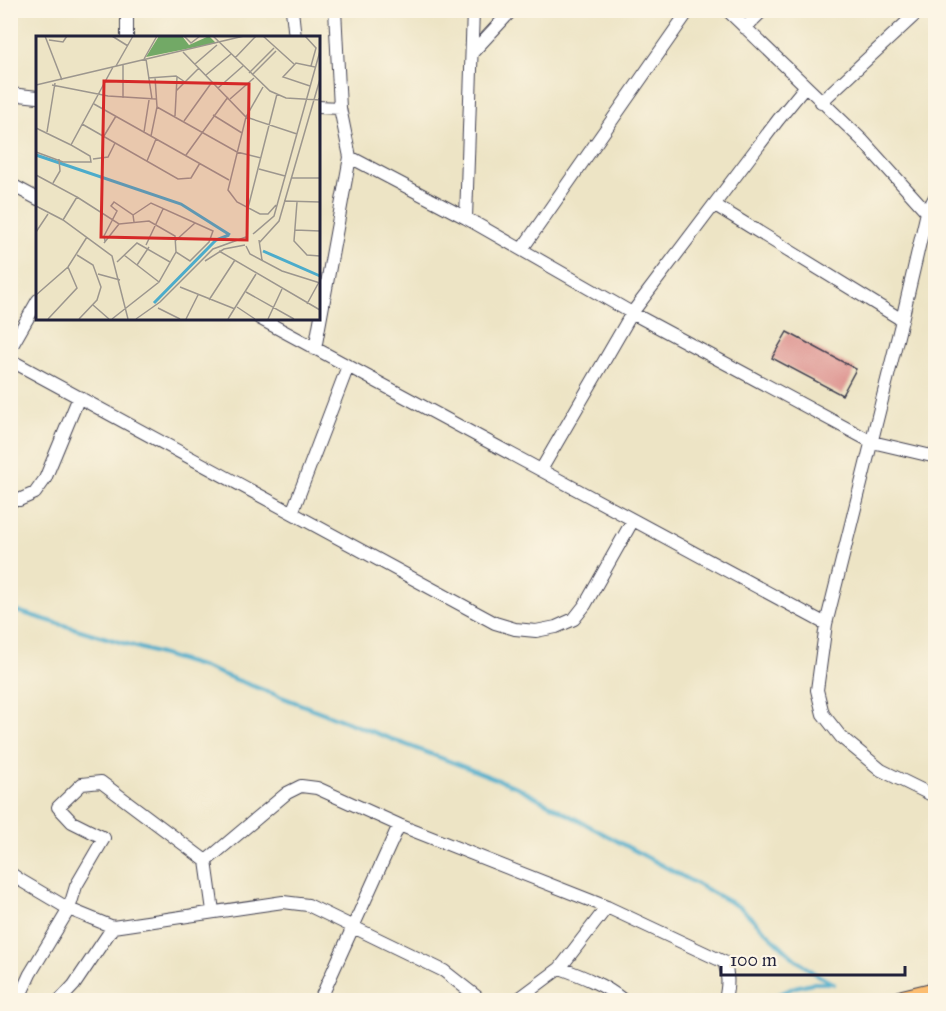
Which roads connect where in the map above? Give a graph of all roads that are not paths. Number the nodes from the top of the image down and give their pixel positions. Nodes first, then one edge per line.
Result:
1 (127, 10) edge
2 (292, 10) edge
3 (335, 10) edge
4 (473, 10) edge
5 (512, 10) edge
6 (689, 10) edge
7 (727, 10) edge
8 (763, 10) edge
9 (920, 10) edge
10 (745, 28) junction
11 (127, 36) edge
12 (295, 36) edge
13 (472, 53) junction
14 (805, 87) junction
15 (10, 94) edge
16 (36, 97) edge
17 (821, 102) junction
18 (320, 108) edge
19 (340, 108) junction
20 (350, 157) junction
21 (10, 184) edge
22 (936, 195) edge
23 (36, 198) edge
24 (715, 205) junction
25 (931, 215) edge
26 (466, 218) junction
27 (522, 249) junction
28 (36, 304) edge
29 (632, 313) junction
30 (266, 320) edge
31 (902, 320) junction
32 (10, 349) edge
33 (315, 349) junction
34 (10, 360) edge
35 (348, 366) junction
36 (79, 397) junction
37 (872, 442) junction
38 (936, 457) edge
39 (541, 470) junction
40 (10, 501) edge
41 (292, 513) junction
42 (633, 520) junction
43 (826, 624) junction
44 (936, 797) edge
45 (399, 825) junction
46 (206, 861) junction
47 (10, 873) edge
48 (607, 907) junction
49 (69, 909) junction
50 (213, 911) junction
51 (354, 926) junction
52 (112, 927) junction
53 (560, 968) junction
54 (936, 992) edge
55 (18, 1000) edge
56 (60, 1000) edge
57 (320, 1000) edge
58 (477, 1000) edge
59 (517, 1000) edge
60 (623, 1000) edge
61 (724, 1000) edge
62 (903, 1000) edge

1 - 11 street
2 - 12 street
3 - 19 street
4 - 13 street
5 - 13 street
6 - 27 street
7 - 10 street
8 - 10 street
9 - 17 street
10 - 14 street
13 - 26 street
14 - 17 street
14 - 24 street
15 - 16 street
17 - 25 street
18 - 19 street
19 - 20 street
20 - 26 street
20 - 33 street
21 - 23 street
22 - 25 street
24 - 29 street
24 - 31 street
25 - 31 street
26 - 27 street
27 - 29 street
28 - 32 street
29 - 37 street
29 - 39 street
30 - 33 street
31 - 37 street
33 - 35 street
34 - 36 street
35 - 39 street
35 - 41 street
36 - 40 street
36 - 41 street
37 - 38 street
37 - 43 street
39 - 42 street
41 - 42 street
42 - 43 street
43 - 44 street
45 - 46 street
45 - 48 street
45 - 51 street
46 - 49 street
46 - 50 street
47 - 49 street
48 - 53 street
48 - 61 street
49 - 52 street
49 - 55 street
50 - 51 street
50 - 52 street
51 - 57 street
51 - 58 street
52 - 56 street
53 - 59 street
53 - 60 street
54 - 62 main road

